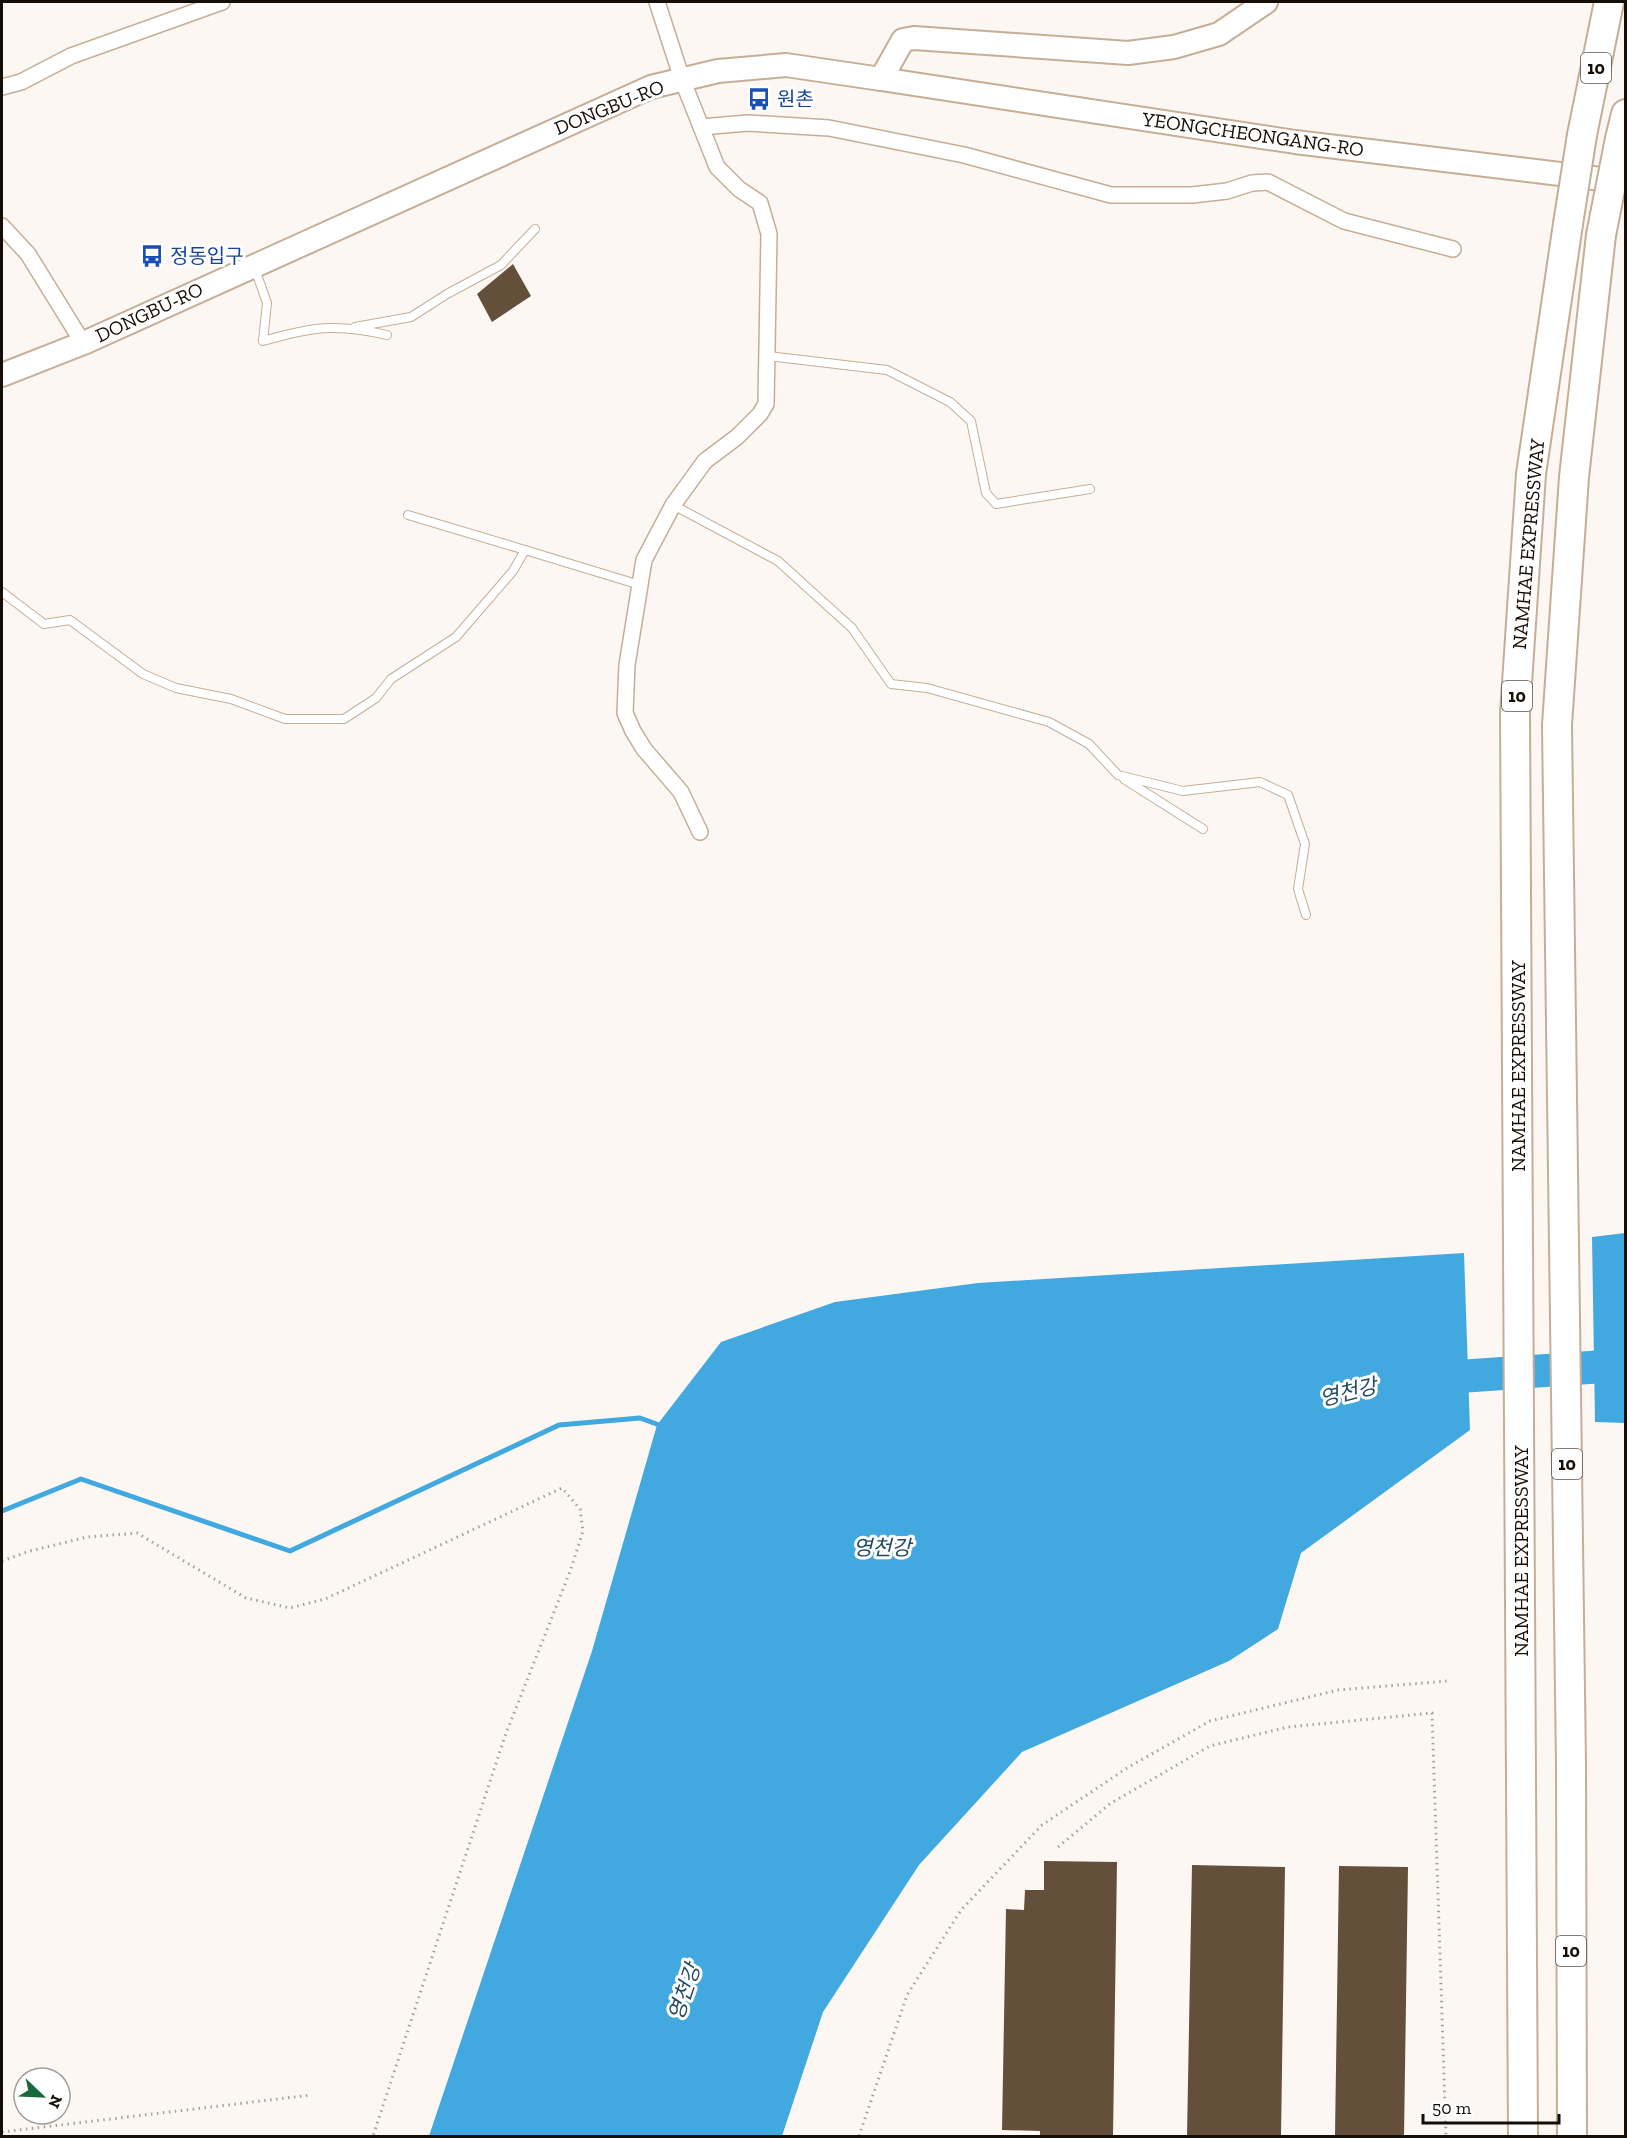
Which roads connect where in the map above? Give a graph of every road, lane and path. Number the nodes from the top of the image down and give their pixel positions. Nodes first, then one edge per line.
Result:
1 (222, 2) edge
2 (657, 2) edge
3 (1266, 2) edge
4 (1609, 2) edge
5 (881, 78) junction
6 (682, 79) junction
7 (2, 87) edge
8 (1623, 127) edge
9 (701, 128) junction
10 (1626, 182) edge
11 (2, 226) edge
12 (535, 229) dead end
13 (1453, 249) dead end
14 (253, 265) junction
15 (355, 327) junction
16 (387, 335) dead end
17 (83, 343) junction
18 (768, 356) junction
19 (2, 375) edge
20 (1090, 489) dead end
21 (673, 505) junction
22 (408, 515) dead end
23 (525, 550) junction
24 (640, 585) junction
25 (2, 592) edge
26 (1118, 774) junction
27 (1203, 830) dead end
28 (700, 832) dead end
29 (1306, 915) dead end
30 (2, 1561) edge
31 (1448, 1681) dead end
32 (1058, 1847) dead end
33 (311, 2095) dead end
34 (2, 2133) edge
35 (373, 2136) edge
36 (859, 2136) edge
37 (1446, 2136) edge
38 (1523, 2136) edge
39 (1572, 2136) edge

1 - 7 street
2 - 6 street
3 - 5 street
4 - 38 highway, NAMHAE EXPRESSWAY / 10, bridge
5 - 6 street, DONGBU-RO
5 - 10 street, YEONGCHEONGANG-RO
6 - 9 street
6 - 14 street, DONGBU-RO
8 - 39 highway, NAMHAE EXPRESSWAY / 10, bridge
9 - 13 street
9 - 18 street
11 - 17 street
12 - 15 lane
14 - 15 lane
14 - 17 street, DONGBU-RO
15 - 16 lane
17 - 19 street, DONGBU-RO
18 - 20 lane
18 - 21 street
21 - 24 street
21 - 26 lane
22 - 23 lane
23 - 24 lane
23 - 25 lane
24 - 28 street
26 - 27 lane
26 - 29 lane
30 - 35 path
31 - 36 path
32 - 37 path
33 - 34 path

